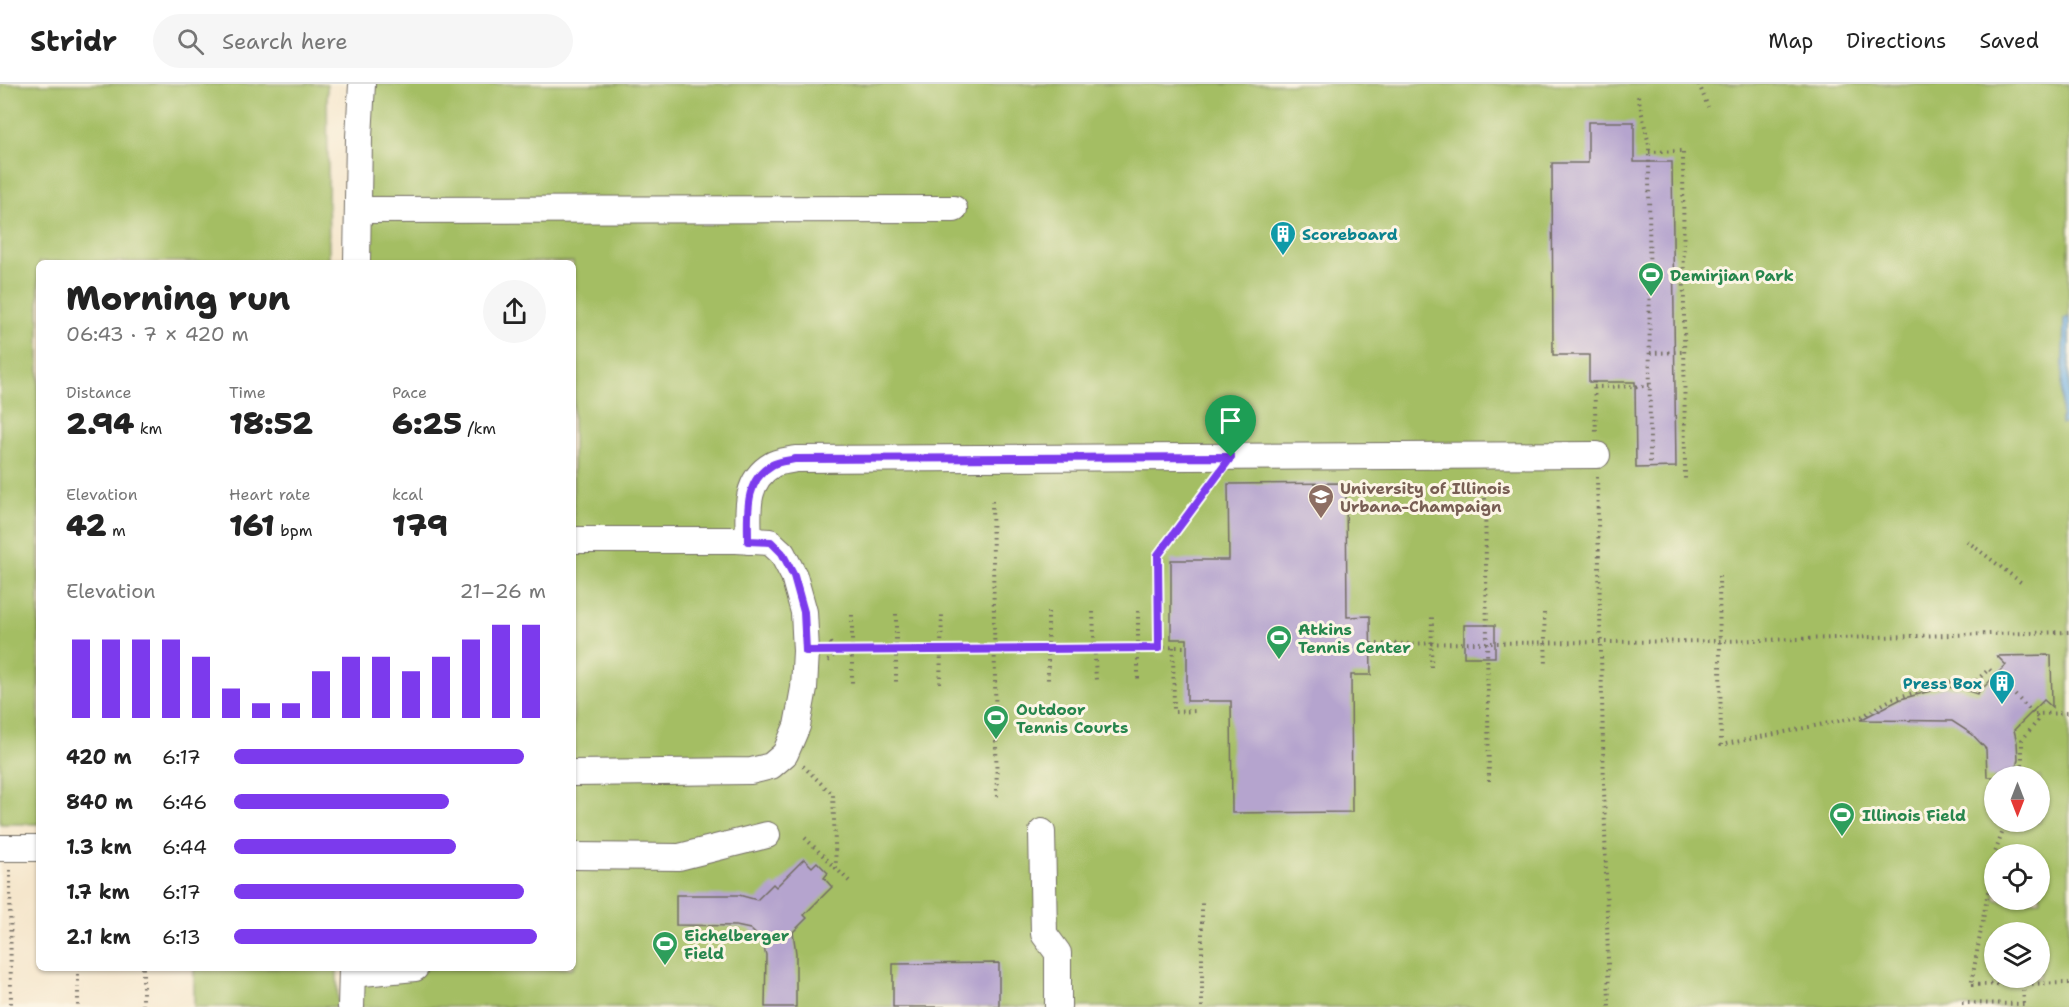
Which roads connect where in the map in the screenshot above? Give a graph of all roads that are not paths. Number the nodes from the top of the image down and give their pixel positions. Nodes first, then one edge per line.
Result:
1 (362, 84) edge
2 (954, 209) dead end
3 (358, 210) junction
4 (357, 260) edge
5 (1597, 455) road end
6 (576, 540) edge
7 (748, 541) junction
8 (576, 773) edge
9 (1042, 832) dead end
10 (767, 835) dead end
11 (36, 849) edge
12 (576, 856) edge
13 (5, 857) edge
14 (352, 971) edge
15 (351, 1007) edge
16 (1058, 1007) edge

1 - 3 street
2 - 3 street
3 - 4 street
5 - 7 street
6 - 7 street
7 - 8 street
9 - 16 street
10 - 12 street
11 - 13 street
14 - 15 street

